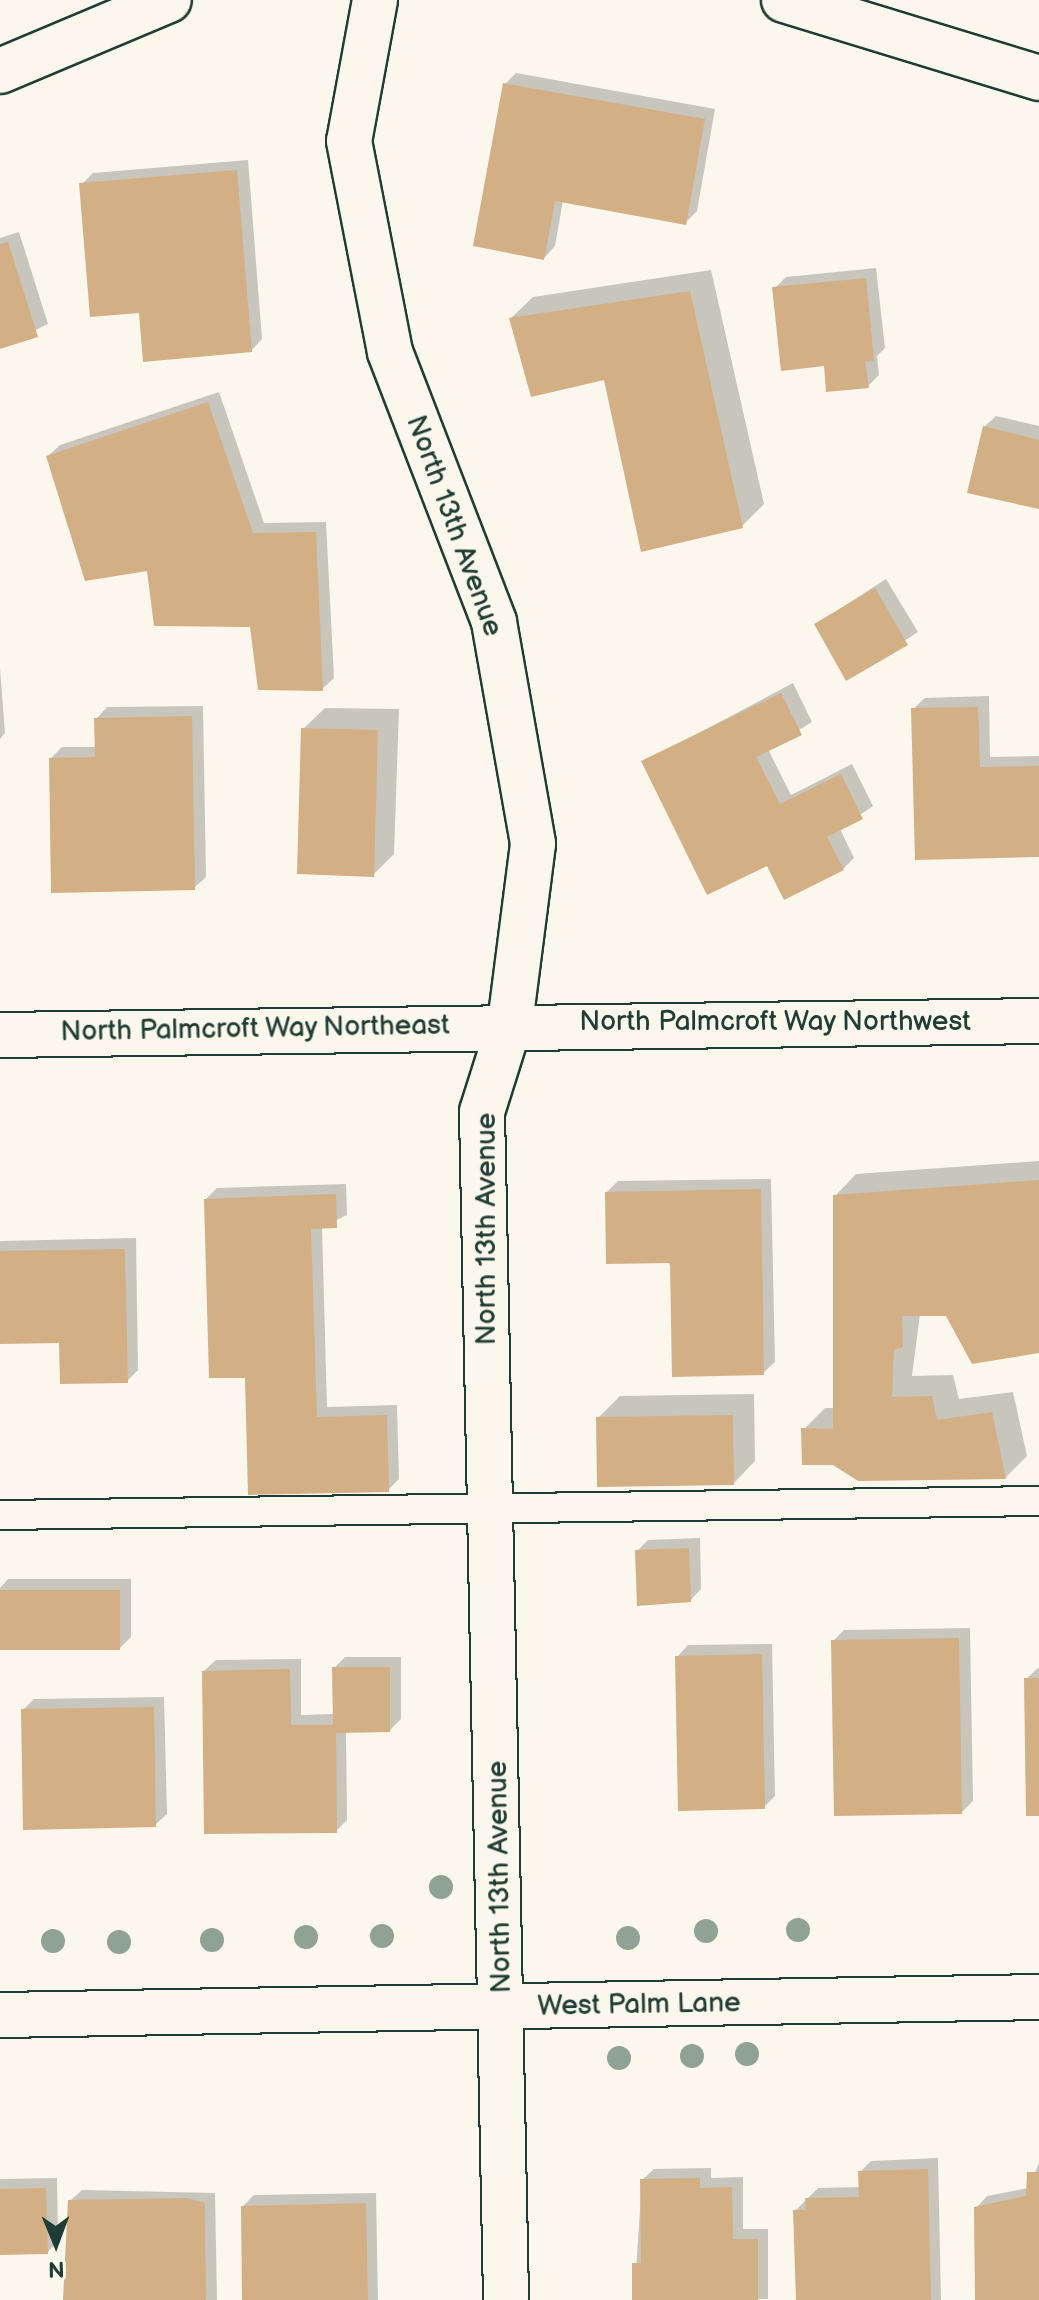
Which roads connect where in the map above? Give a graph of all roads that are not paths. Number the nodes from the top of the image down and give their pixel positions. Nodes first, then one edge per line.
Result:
1 (169, 0) edge
2 (375, 0) edge
3 (784, 0) edge
4 (0, 71) edge
5 (1039, 78) edge
6 (1039, 1021) edge
7 (510, 1023) junction
8 (0, 1035) edge
9 (1039, 1501) edge
10 (492, 1507) junction
11 (0, 1515) edge
12 (1039, 1997) edge
13 (502, 2007) junction
14 (0, 2015) edge
15 (506, 2300) edge

1 - 4 street
2 - 7 street, North 13th Avenue
3 - 5 street
6 - 7 street, North Palmcroft Way Northwest
7 - 8 street, North Palmcroft Way Northeast
7 - 10 street, North 13th Avenue
9 - 10 lane
10 - 11 lane
10 - 13 street, North 13th Avenue
12 - 13 street, West Palm Lane
13 - 14 street, West Palm Lane
13 - 15 street, North 13th Avenue

